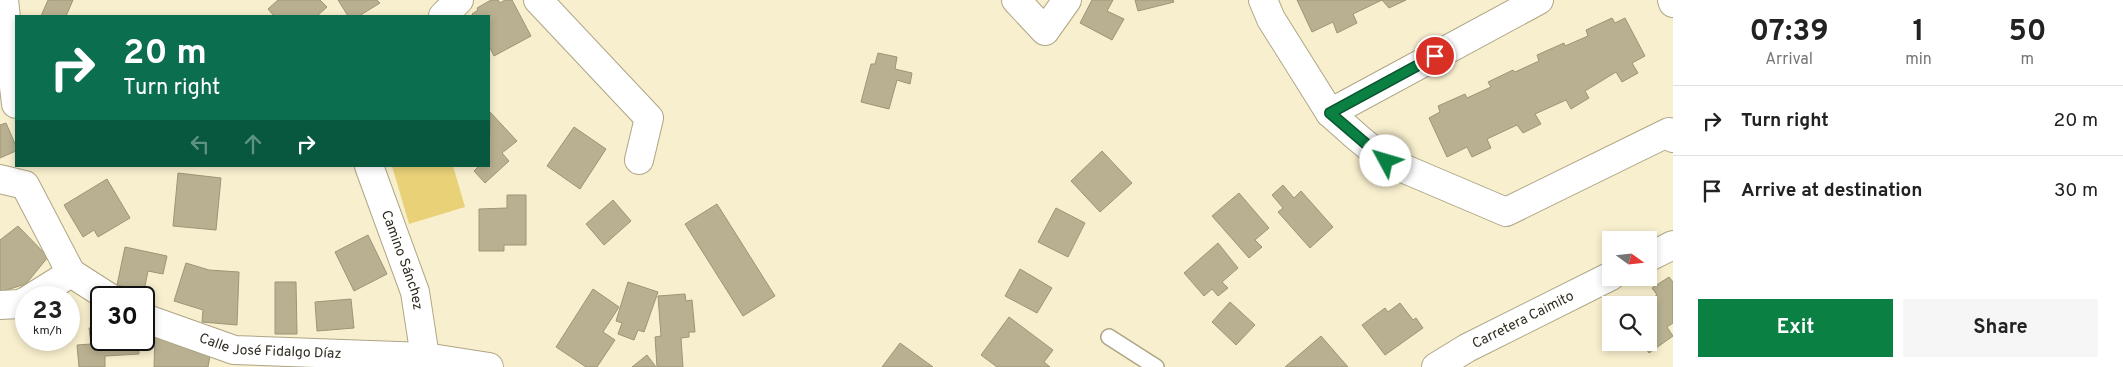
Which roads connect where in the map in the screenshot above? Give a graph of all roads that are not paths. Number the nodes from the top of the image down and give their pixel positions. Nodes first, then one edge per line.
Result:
1 (4, 0) edge
2 (459, 0) edge
3 (538, 0) edge
4 (1016, 0) edge
5 (1067, 0) edge
6 (1263, 0) edge
7 (1539, 0) edge
8 (444, 15) edge
9 (15, 95) edge
10 (1330, 113) junction
11 (1673, 138) edge
12 (639, 160) dead end
13 (369, 167) edge
14 (16, 177) edge
15 (1673, 245) edge
16 (1658, 252) edge
17 (71, 273) junction
18 (1602, 280) edge
19 (51, 286) edge
20 (91, 286) edge
21 (15, 304) edge
22 (0, 305) edge
23 (155, 322) edge
24 (1109, 337) dead end
25 (425, 357) junction
26 (489, 367) edge
27 (1156, 367) edge
28 (1436, 367) edge

1 - 9 street
2 - 8 street
3 - 12 street
4 - 5 street
6 - 10 street
7 - 10 street
10 - 11 street
13 - 25 street, Camino Sánchez
14 - 17 street
15 - 16 street
17 - 19 street
17 - 20 street
18 - 28 street, Carretera Caimito
21 - 22 street
23 - 25 street, Calle José Fidalgo Díaz
24 - 27 lane
25 - 26 street, Calle José Fidalgo Díaz

